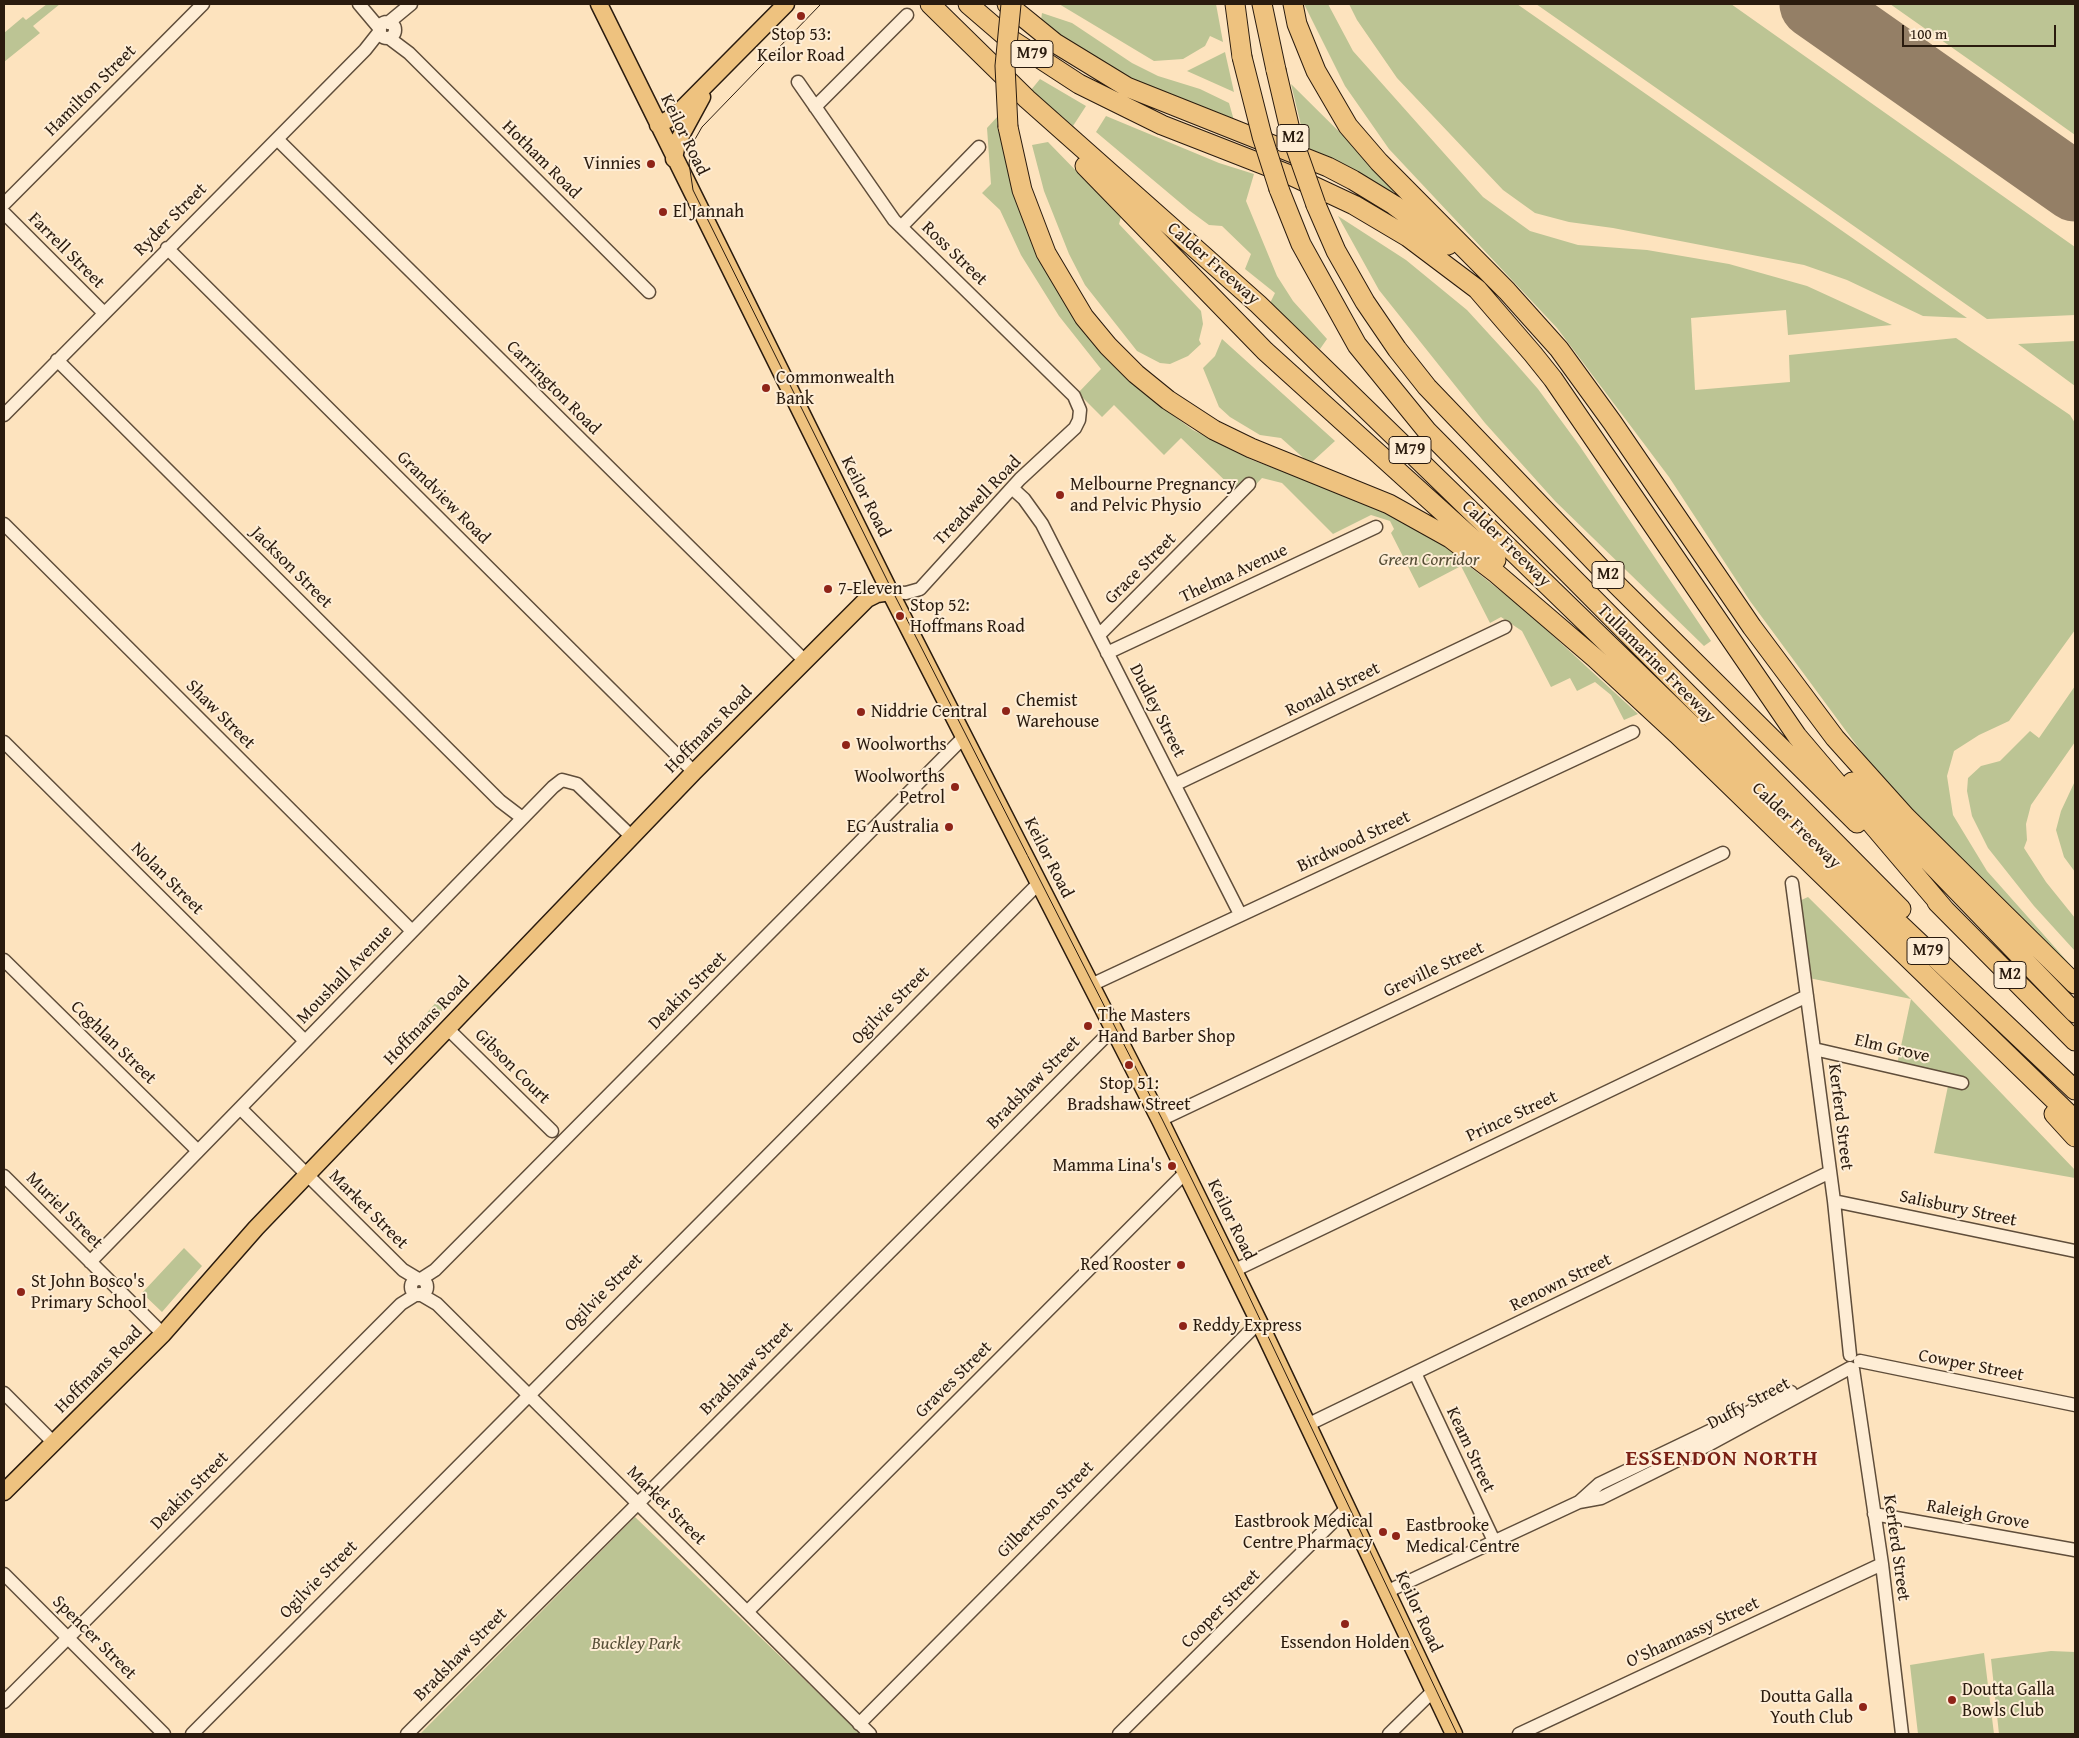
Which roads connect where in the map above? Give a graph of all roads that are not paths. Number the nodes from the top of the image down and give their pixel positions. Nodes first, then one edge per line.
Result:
1 (203, 4) edge
2 (598, 4) edge
3 (786, 4) edge
4 (930, 4) edge
5 (968, 4) edge
6 (1007, 4) edge
7 (1011, 4) edge
8 (1235, 4) edge
9 (1262, 4) edge
10 (1293, 4) edge
11 (361, 6) edge
12 (408, 6) edge
13 (907, 16) dead end
14 (387, 30) junction
15 (714, 76) junction
16 (798, 82) dead end
17 (1027, 99) junction
18 (816, 106) junction
19 (658, 125) junction
20 (277, 139) junction
21 (979, 147) dead end
22 (674, 159) junction
23 (4, 204) edge
24 (4, 214) edge
25 (901, 228) junction
26 (167, 248) junction
27 (1477, 289) junction
28 (649, 292) dead end
29 (104, 313) junction
30 (1527, 313) junction
31 (57, 360) junction
32 (1080, 414) joint
33 (4, 415) edge
34 (1016, 483) junction
35 (1250, 484) dead end
36 (4, 524) edge
37 (1376, 527) dead end
38 (890, 592) junction
39 (1505, 627) dead end
40 (1099, 635) junction
41 (1107, 653) junction
42 (1595, 658) junction
43 (805, 661) junction
44 (1633, 732) dead end
45 (964, 737) junction
46 (4, 742) edge
47 (694, 772) junction
48 (1176, 784) junction
49 (519, 820) junction
50 (632, 837) junction
51 (1723, 853) dead end
52 (1963, 874) junction
53 (1039, 883) junction
54 (1792, 883) dead end
55 (1945, 910) junction
56 (1240, 914) junction
57 (412, 930) junction
58 (1886, 936) junction
59 (4, 960) edge
60 (2075, 984) edge
61 (1091, 985) junction
62 (1807, 996) junction
63 (2075, 1001) edge
64 (2075, 1013) edge
65 (1113, 1028) junction
66 (448, 1029) junction
67 (304, 1041) junction
68 (2075, 1041) edge
69 (1814, 1050) junction
70 (1962, 1083) dead end
71 (2075, 1084) edge
72 (2075, 1090) edge
73 (240, 1108) junction
74 (1160, 1120) junction
75 (2075, 1120) edge
76 (552, 1131) dead end
77 (2075, 1137) edge
78 (198, 1151) junction
79 (1185, 1172) junction
80 (1830, 1172) junction
81 (307, 1174) junction
82 (4, 1176) edge
83 (1834, 1201) junction
84 (2075, 1251) edge
85 (90, 1262) junction
86 (1234, 1270) junction
87 (419, 1287) junction
88 (1259, 1322) junction
89 (163, 1334) junction
90 (1852, 1363) junction
91 (1415, 1373) junction
92 (4, 1393) edge
93 (528, 1394) junction
94 (2075, 1405) edge
95 (1308, 1424) junction
96 (54, 1443) junction
97 (4, 1492) edge
98 (637, 1503) junction
99 (1347, 1508) junction
100 (1874, 1514) junction
101 (1494, 1541) junction
102 (2075, 1550) edge
103 (1882, 1564) junction
104 (4, 1574) edge
105 (1386, 1592) junction
106 (747, 1612) junction
107 (68, 1637) junction
108 (1434, 1693) junction
109 (4, 1702) edge
110 (859, 1724) junction
111 (164, 1732) edge
112 (191, 1732) edge
113 (407, 1734) edge
114 (870, 1734) edge
115 (1119, 1734) edge
116 (1390, 1734) edge
117 (1454, 1734) edge
118 (1519, 1734) edge
119 (1902, 1734) edge

1 - 23 street, Hamilton Street
2 - 19 main road, Keilor Road
3 - 15 main road
4 - 17 highway, Calder Freeway / M79
5 - 27 highway, M79
6 - 30 highway
7 - 42 highway, bridge
8 - 71 highway, Tullamarine Freeway / M2, bridge
9 - 55 highway, Tullamarine Freeway / M2, bridge
10 - 30 highway
11 - 14 street, Hotham Road
12 - 14 street, Ryder Street
13 - 18 street
14 - 20 street, Ryder Street
14 - 28 street, Hotham Road
15 - 19 main road
15 - 22 main road
16 - 18 street, Ross Street
17 - 42 highway
17 - 72 highway, Calder Freeway / M79
18 - 25 street, Ross Street
19 - 22 main road, Keilor Road
20 - 26 street, Ryder Street
20 - 43 street, Carrington Road
21 - 25 street
22 - 38 main road, Keilor Road
24 - 29 street, Farrell Street
25 - 32 street, Ross Street
26 - 29 street, Ryder Street
26 - 47 street, Grandview Road
27 - 55 highway, M79
27 - 64 highway
29 - 31 street, Ryder Street
30 - 52 highway
31 - 33 street, Ryder Street
31 - 49 street, Jackson Street
32 - 34 street, Treadwell Road
34 - 38 street, Treadwell Road
34 - 40 street, Dudley Street
35 - 40 street, Grace Street
36 - 57 street, Shaw Street
37 - 41 street, Thelma Avenue
38 - 43 main road, Hoffmans Road
38 - 45 main road, Keilor Road
39 - 48 street, Ronald Street
40 - 41 street, Dudley Street
41 - 48 street, Dudley Street
42 - 58 highway
43 - 47 main road, Hoffmans Road
44 - 56 street, Birdwood Street
45 - 53 main road, Keilor Road
45 - 87 street, Deakin Street
46 - 67 street, Nolan Street
47 - 50 main road, Hoffmans Road
48 - 56 street, Dudley Street
49 - 50 street, Moushall Avenue
49 - 57 street, Moushall Avenue
50 - 66 main road, Hoffmans Road
51 - 74 street, Greville Street
52 - 60 highway
52 - 63 highway
53 - 61 main road, Keilor Road
53 - 93 street, Ogilvie Street
54 - 62 street, Kerferd Street
55 - 68 highway, Tullamarine Freeway / M2
56 - 61 street, Birdwood Street
57 - 67 street, Moushall Avenue
58 - 75 highway
58 - 77 highway
59 - 78 street, Coghlan Street
61 - 65 main road, Keilor Road
62 - 69 street, Kerferd Street
62 - 86 street, Prince Street
65 - 74 main road, Keilor Road
65 - 98 street, Bradshaw Street
66 - 76 street, Gibson Court
66 - 81 main road, Hoffmans Road
67 - 73 street, Moushall Avenue
69 - 70 street, Elm Grove
69 - 80 street, Kerferd Street
73 - 78 street, Moushall Avenue
73 - 81 street, Market Street
74 - 79 main road, Keilor Road
78 - 85 street, Moushall Avenue
79 - 86 main road, Keilor Road
79 - 106 street, Graves Street
80 - 83 street, Kerferd Street
80 - 91 street, Renown Street
81 - 87 street, Market Street
81 - 89 main road, Hoffmans Road
82 - 85 street, Muriel Street
83 - 84 street, Salisbury Street
83 - 90 street, Kerferd Street
85 - 89 street, Muriel Street
86 - 88 main road, Keilor Road
87 - 93 street, Market Street
87 - 107 street, Deakin Street
88 - 95 main road, Keilor Road
88 - 110 street, Gilbertson Street
89 - 96 main road, Hoffmans Road
90 - 94 street, Cowper Street
90 - 100 street, Kerferd Street
90 - 101 street, Duffy Street
91 - 95 street, Renown Street
91 - 101 street, Keam Street
92 - 96 street
93 - 98 street, Market Street
93 - 112 street, Ogilvie Street
95 - 99 main road, Keilor Road
96 - 97 main road, Hoffmans Road
98 - 106 street, Market Street
98 - 113 street, Bradshaw Street
99 - 105 main road, Keilor Road
99 - 115 street, Cooper Street
100 - 102 street, Raleigh Grove
100 - 103 street, Kerferd Street
101 - 105 street, Duffy Street
103 - 118 street, O'Shannassy Street
103 - 119 street, Kerferd Street
104 - 107 street, Spencer Street
105 - 108 main road, Keilor Road
106 - 110 street, Market Street
107 - 109 street, Deakin Street
107 - 111 street, Spencer Street
108 - 116 street
108 - 117 main road, Keilor Road
110 - 114 street, Market Street

